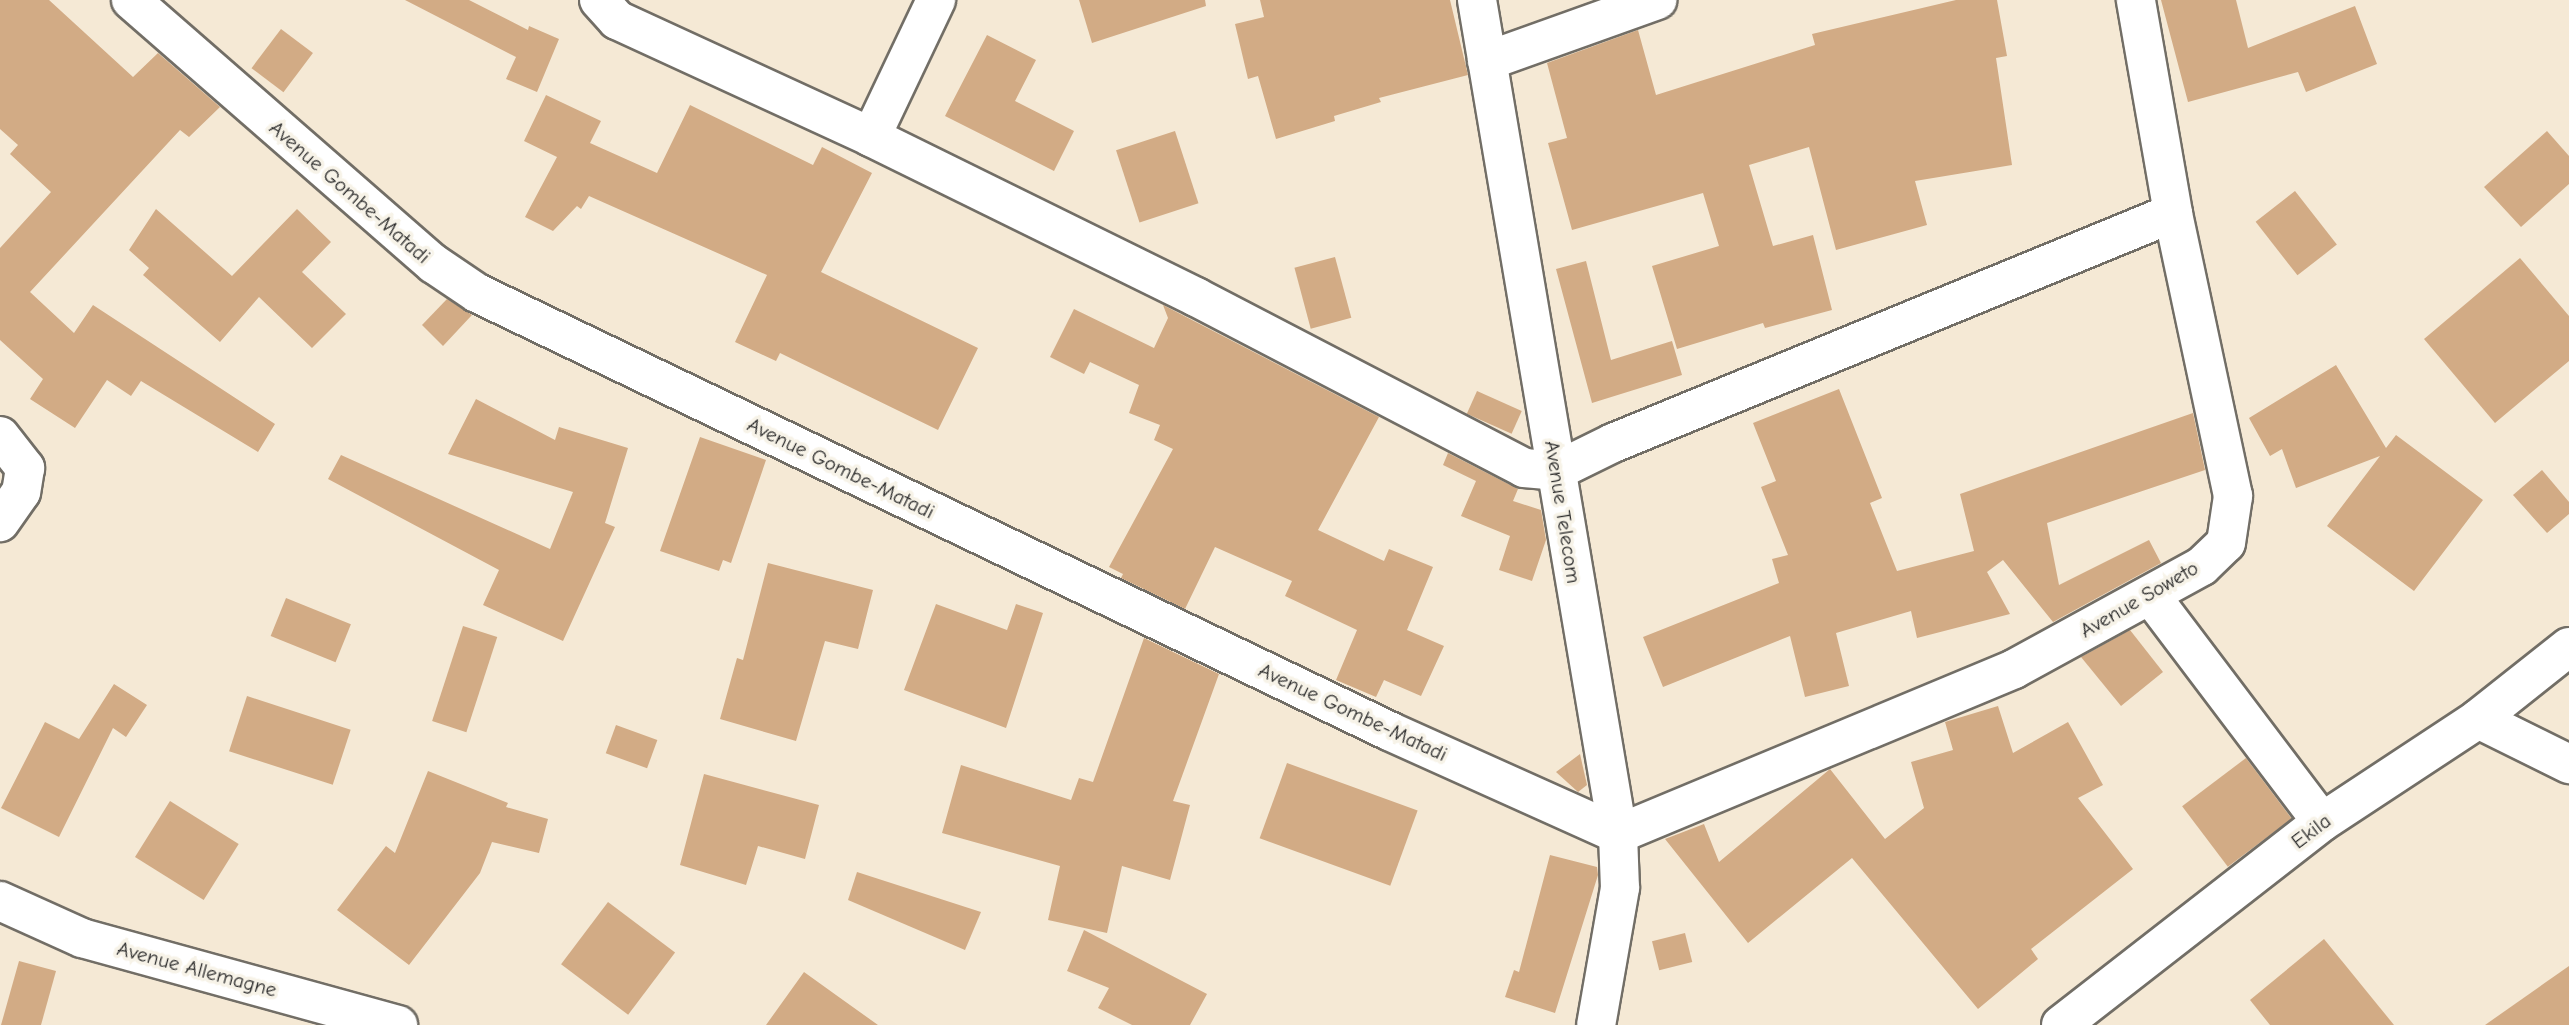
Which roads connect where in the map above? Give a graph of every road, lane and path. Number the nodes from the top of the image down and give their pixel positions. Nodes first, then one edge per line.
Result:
1 (131, 0) edge
2 (599, 0) edge
3 (936, 0) edge
4 (1476, 0) edge
5 (1657, 0) edge
6 (2136, 0) edge
7 (1487, 61) junction
8 (871, 137) junction
9 (2174, 213) junction
10 (0, 436) edge
11 (1556, 471) junction
12 (0, 522) edge
13 (2151, 596) junction
14 (2569, 647) edge
15 (2478, 719) junction
16 (2569, 764) edge
17 (2322, 822) junction
18 (1618, 834) junction
19 (0, 901) edge
20 (398, 1025) edge
21 (1596, 1025) edge
22 (2061, 1025) edge

1 - 18 street, Avenue Gombe-Matadi
2 - 8 street
3 - 8 street
4 - 7 street, Avenue Telecom
5 - 7 street
6 - 9 street, Avenue Soweto
7 - 11 street, Avenue Telecom
8 - 11 street
9 - 11 street
9 - 13 street, Avenue Soweto
10 - 12 street
11 - 18 street, Avenue Telecom
13 - 17 street
13 - 18 street, Avenue Soweto
14 - 15 street, Ekila
15 - 16 street
15 - 17 street, Ekila
17 - 22 street, Ekila
18 - 21 street, Avenue Telecom
19 - 20 street, Avenue Allemagne

